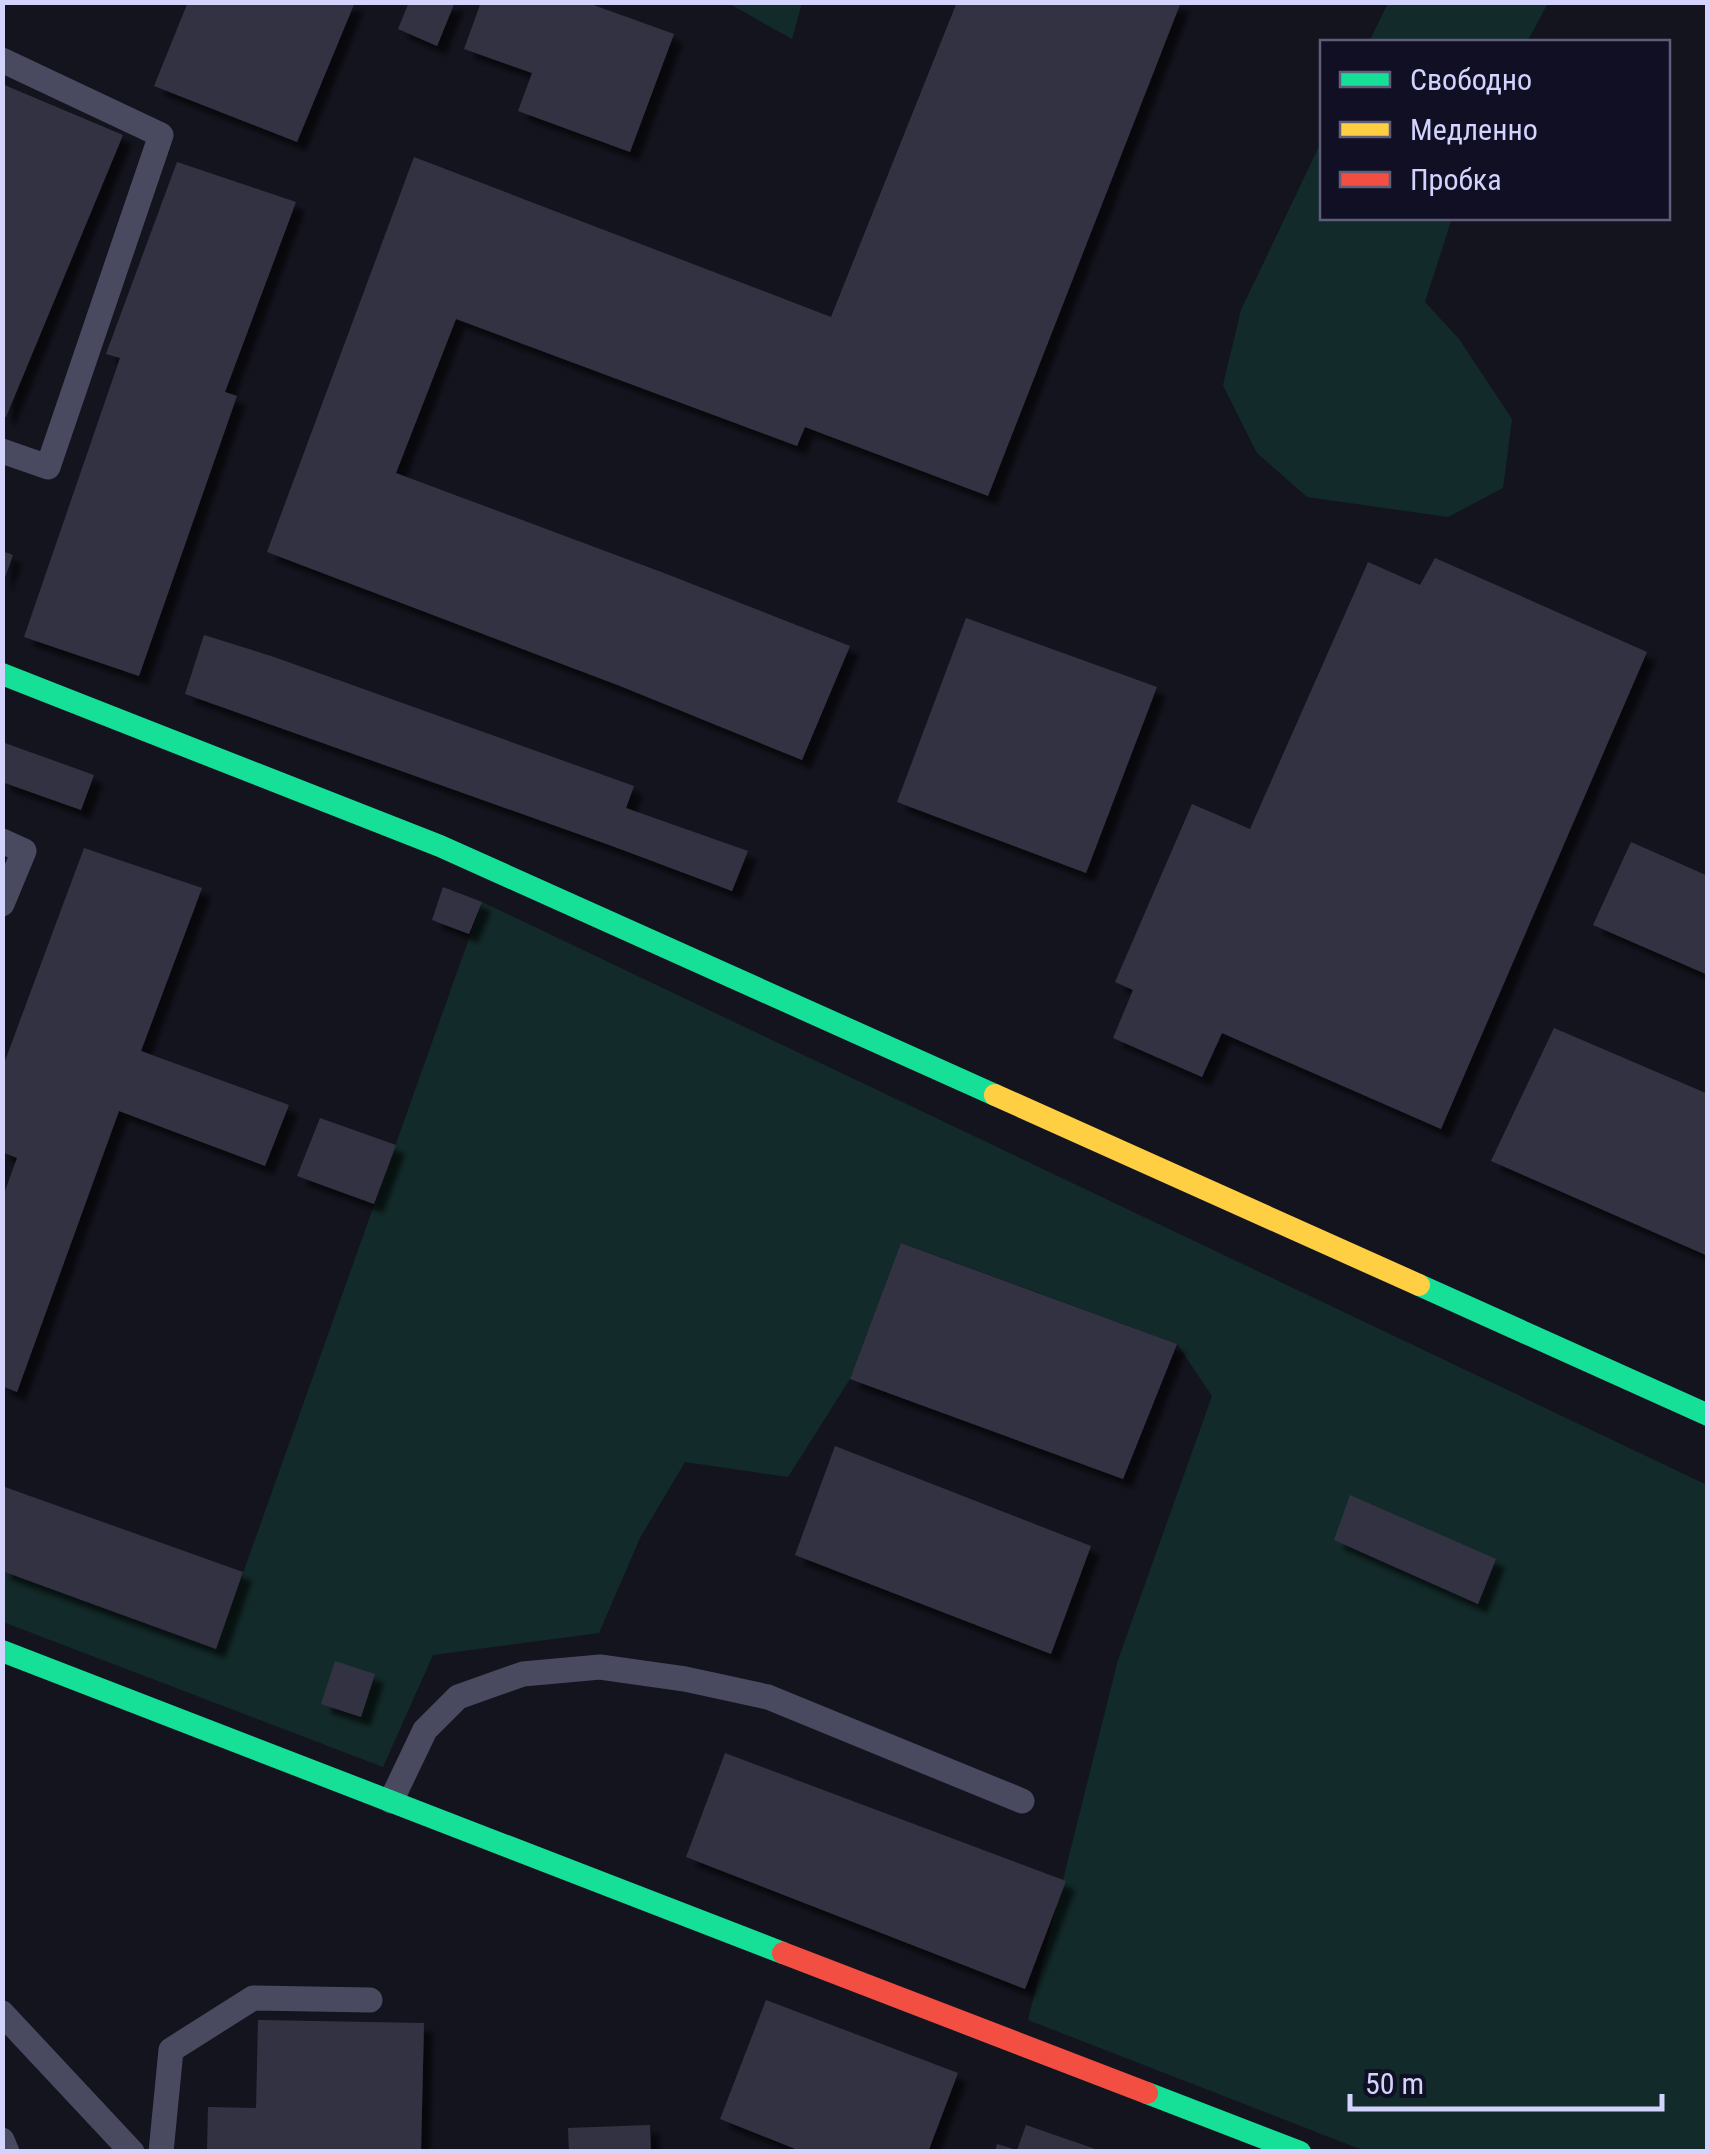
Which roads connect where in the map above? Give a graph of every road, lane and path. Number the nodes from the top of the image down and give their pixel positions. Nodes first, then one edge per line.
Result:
1 (2, 60) edge
2 (2, 450) edge
3 (2, 674) edge
4 (2, 841) edge
5 (2, 904) edge
6 (1708, 1415) edge
7 (2, 1651) edge
8 (391, 1801) junction
9 (1022, 1801) dead end
10 (370, 2000) dead end
11 (2, 2013) edge
12 (2, 2140) edge
13 (7, 2152) edge
14 (132, 2152) edge
15 (161, 2152) edge
16 (1300, 2152) edge

1 - 2 lane
3 - 6 street
4 - 5 lane
7 - 8 street
8 - 9 lane
8 - 16 street
10 - 15 lane
11 - 14 lane
12 - 13 lane

